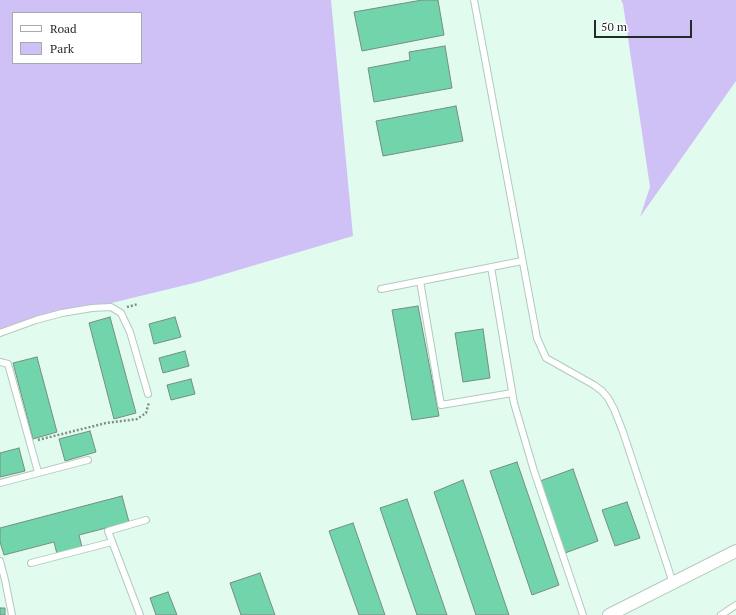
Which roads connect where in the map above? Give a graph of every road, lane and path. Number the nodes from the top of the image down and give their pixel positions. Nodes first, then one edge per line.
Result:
1 (474, 0) edge
2 (522, 261) junction
3 (491, 268) junction
4 (420, 281) junction
5 (381, 289) dead end
6 (0, 333) edge
7 (0, 362) edge
8 (512, 393) junction
9 (148, 394) joint
10 (30, 442) junction
11 (88, 460) dead end
12 (38, 472) junction
13 (0, 483) edge
14 (146, 520) dead end
15 (112, 542) junction
16 (736, 551) edge
17 (0, 561) edge
18 (32, 564) dead end
19 (673, 583) junction
20 (736, 605) edge
21 (12, 615) edge
22 (140, 615) edge
23 (583, 615) edge
24 (609, 615) edge
25 (721, 615) edge

1 - 2 lane
2 - 3 lane
2 - 19 lane
3 - 4 lane
3 - 8 lane
4 - 5 lane
4 - 8 lane
6 - 9 lane
7 - 10 lane
8 - 23 lane
9 - 10 path
10 - 12 lane
11 - 12 lane
12 - 13 lane
14 - 15 lane
15 - 18 lane
15 - 22 lane
16 - 19 street
17 - 21 lane
19 - 24 street
20 - 25 lane

